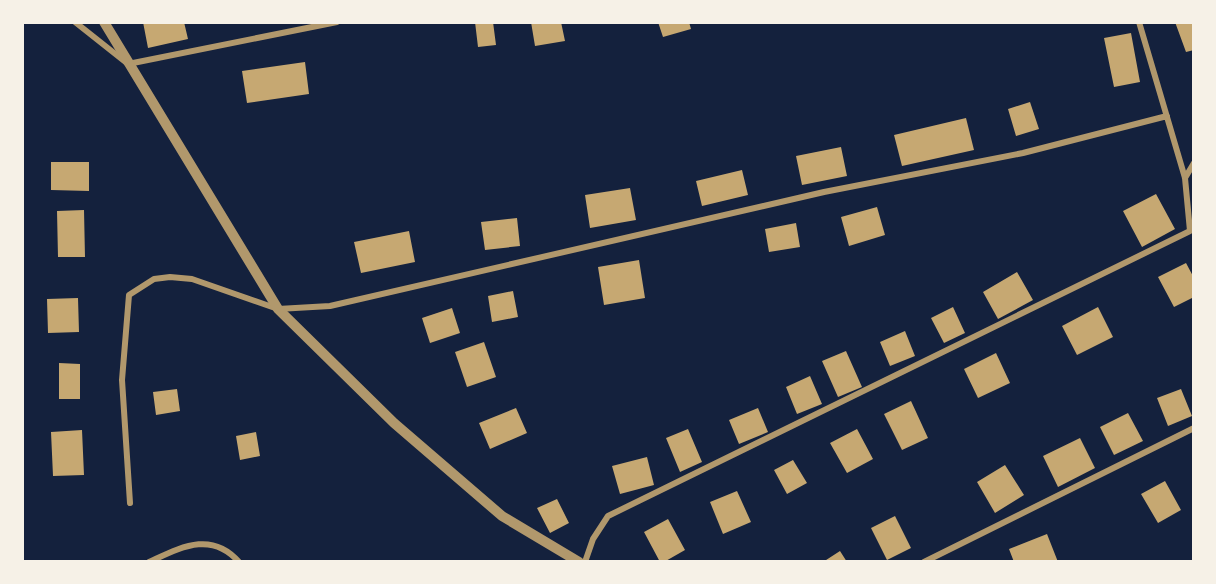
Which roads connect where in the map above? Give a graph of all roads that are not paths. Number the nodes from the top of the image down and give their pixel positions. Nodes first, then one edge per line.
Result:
1 (75, 22) edge
2 (104, 22) edge
3 (337, 22) edge
4 (1139, 22) edge
5 (128, 64) junction
6 (1167, 116) junction
7 (1194, 163) edge
8 (1185, 178) junction
9 (278, 309) junction
10 (1194, 428) edge
11 (130, 503) dead end
12 (149, 561) edge
13 (239, 561) edge
14 (579, 561) edge
15 (585, 561) edge
16 (924, 561) edge

1 - 5 street
2 - 5 street
3 - 5 street
4 - 6 street
5 - 9 street
6 - 8 street
6 - 9 street
7 - 8 street
8 - 15 street
9 - 11 street
9 - 14 street
10 - 16 street
12 - 13 street

